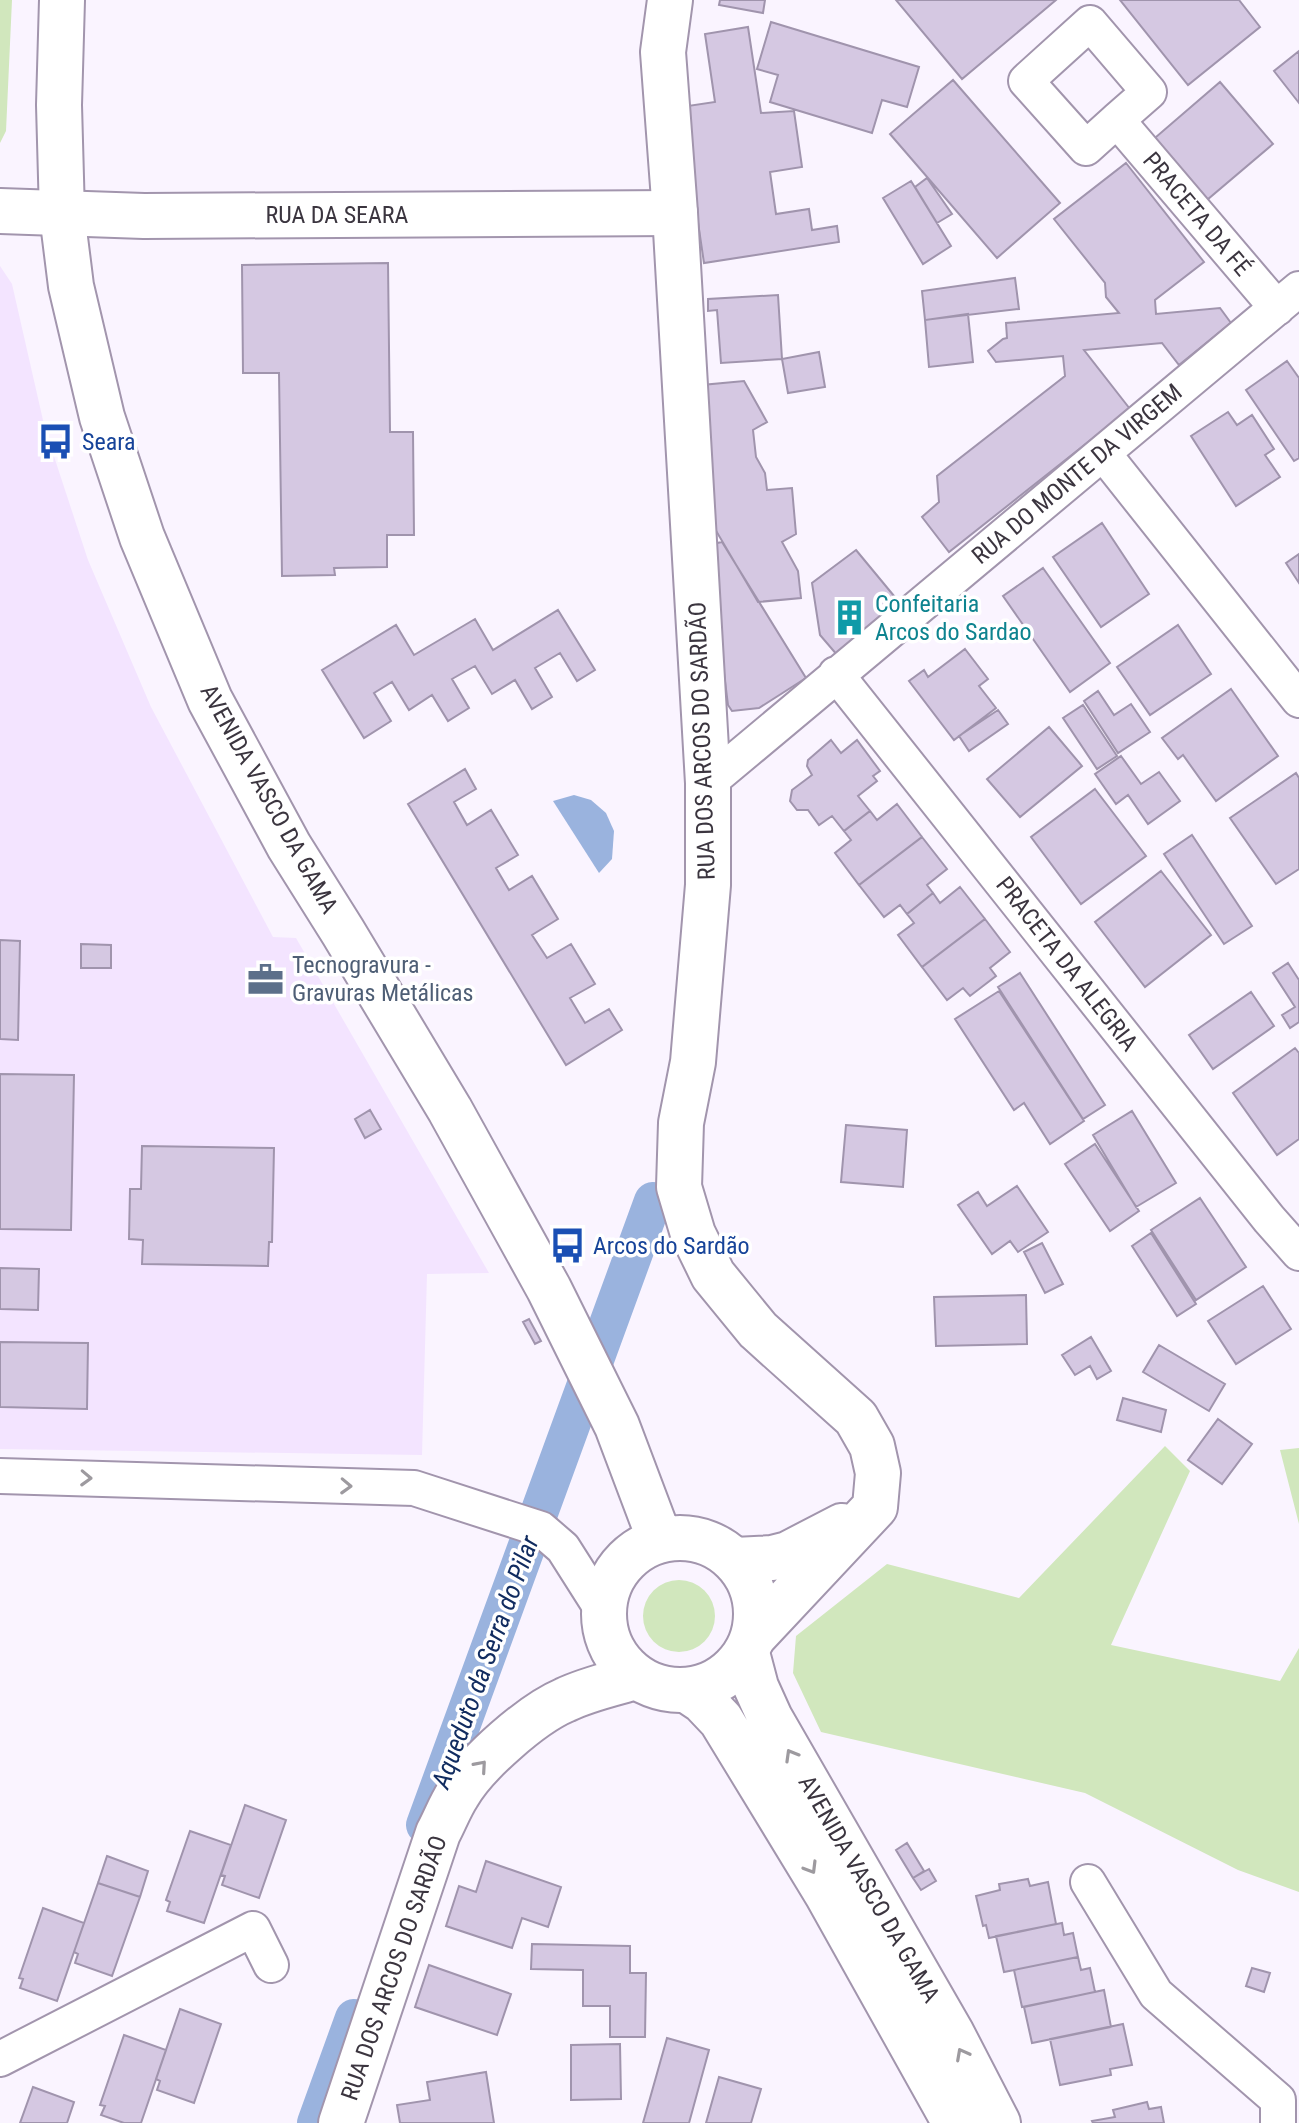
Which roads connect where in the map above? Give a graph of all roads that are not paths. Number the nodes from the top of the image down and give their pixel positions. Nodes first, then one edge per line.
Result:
1 (62, 0) edge
2 (670, 0) edge
3 (1117, 120) dead end
4 (0, 211) edge
5 (675, 213) junction
6 (62, 214) junction
7 (1288, 299) edge
8 (1103, 453) junction
9 (836, 674) junction
10 (1299, 700) edge
11 (708, 783) junction
12 (1299, 1253) edge
13 (3, 1484) edge
14 (875, 1507) junction
15 (660, 1540) junction
16 (735, 1560) junction
17 (603, 1611) junction
18 (750, 1645) junction
19 (636, 1677) junction
20 (688, 1691) junction
21 (1088, 1882) dead end
22 (271, 1965) dead end
23 (0, 2059) edge
24 (341, 2123) edge
25 (955, 2123) edge
26 (998, 2123) edge
27 (1278, 2123) edge

1 - 6 main road, AVENIDA VASCO DA GAMA
2 - 5 main road, RUA DOS ARCOS DO SARDÃO
3 - 7 street, PRACETA DA FÉ
4 - 6 main road, RUA DA SEARA
5 - 6 main road, RUA DA SEARA
5 - 11 main road, RUA DOS ARCOS DO SARDÃO
6 - 15 main road, AVENIDA VASCO DA GAMA
7 - 8 street, RUA DO MONTE DA VIRGEM
8 - 9 street, RUA DO MONTE DA VIRGEM
8 - 10 street
9 - 11 street, RUA DO MONTE DA VIRGEM
9 - 12 street, PRACETA DA ALEGRIA
11 - 14 main road, RUA DOS ARCOS DO SARDÃO
13 -> 17 street
14 - 16 main road
14 - 18 main road
15 - 16 main road
15 - 17 main road
16 - 18 main road, AVENIDA VASCO DA GAMA
17 - 19 main road
18 - 20 main road
26 -> 18 main road, AVENIDA VASCO DA GAMA
19 - 20 main road, AVENIDA VASCO DA GAMA
24 -> 19 main road, RUA DOS ARCOS DO SARDÃO
20 -> 25 main road, AVENIDA VASCO DA GAMA
21 - 27 street
22 - 23 street

